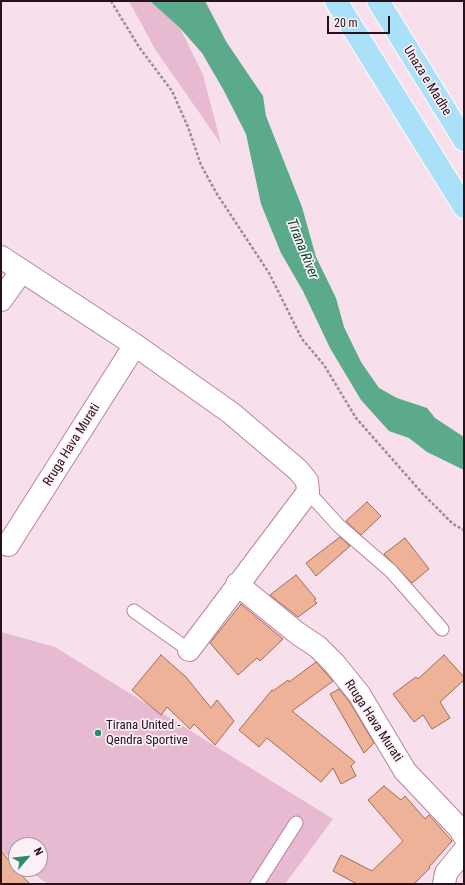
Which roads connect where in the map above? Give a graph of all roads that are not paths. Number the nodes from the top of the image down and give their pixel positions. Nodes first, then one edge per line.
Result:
1 (336, 1) edge
2 (378, 1) edge
3 (464, 140) edge
4 (464, 207) edge
5 (1, 257) edge
6 (21, 272) junction
7 (1, 300) edge
8 (135, 345) junction
9 (308, 492) junction
10 (8, 545) dead end
11 (237, 584) junction
12 (134, 611) dead end
13 (442, 629) dead end
14 (189, 650) joint
15 (296, 823) dead end
16 (464, 836) edge
17 (464, 851) edge
18 (257, 884) edge
19 (444, 884) edge

1 - 4 highway
2 - 3 highway, Unaza e Madhe
5 - 6 street
6 - 7 street
6 - 8 street
8 - 9 street
8 - 10 street, Rruga Hava Murati
9 - 11 street
9 - 13 lane
11 - 14 street
11 - 16 street, Rruga Hava Murati
12 - 14 lane
15 - 18 lane
17 - 19 street

